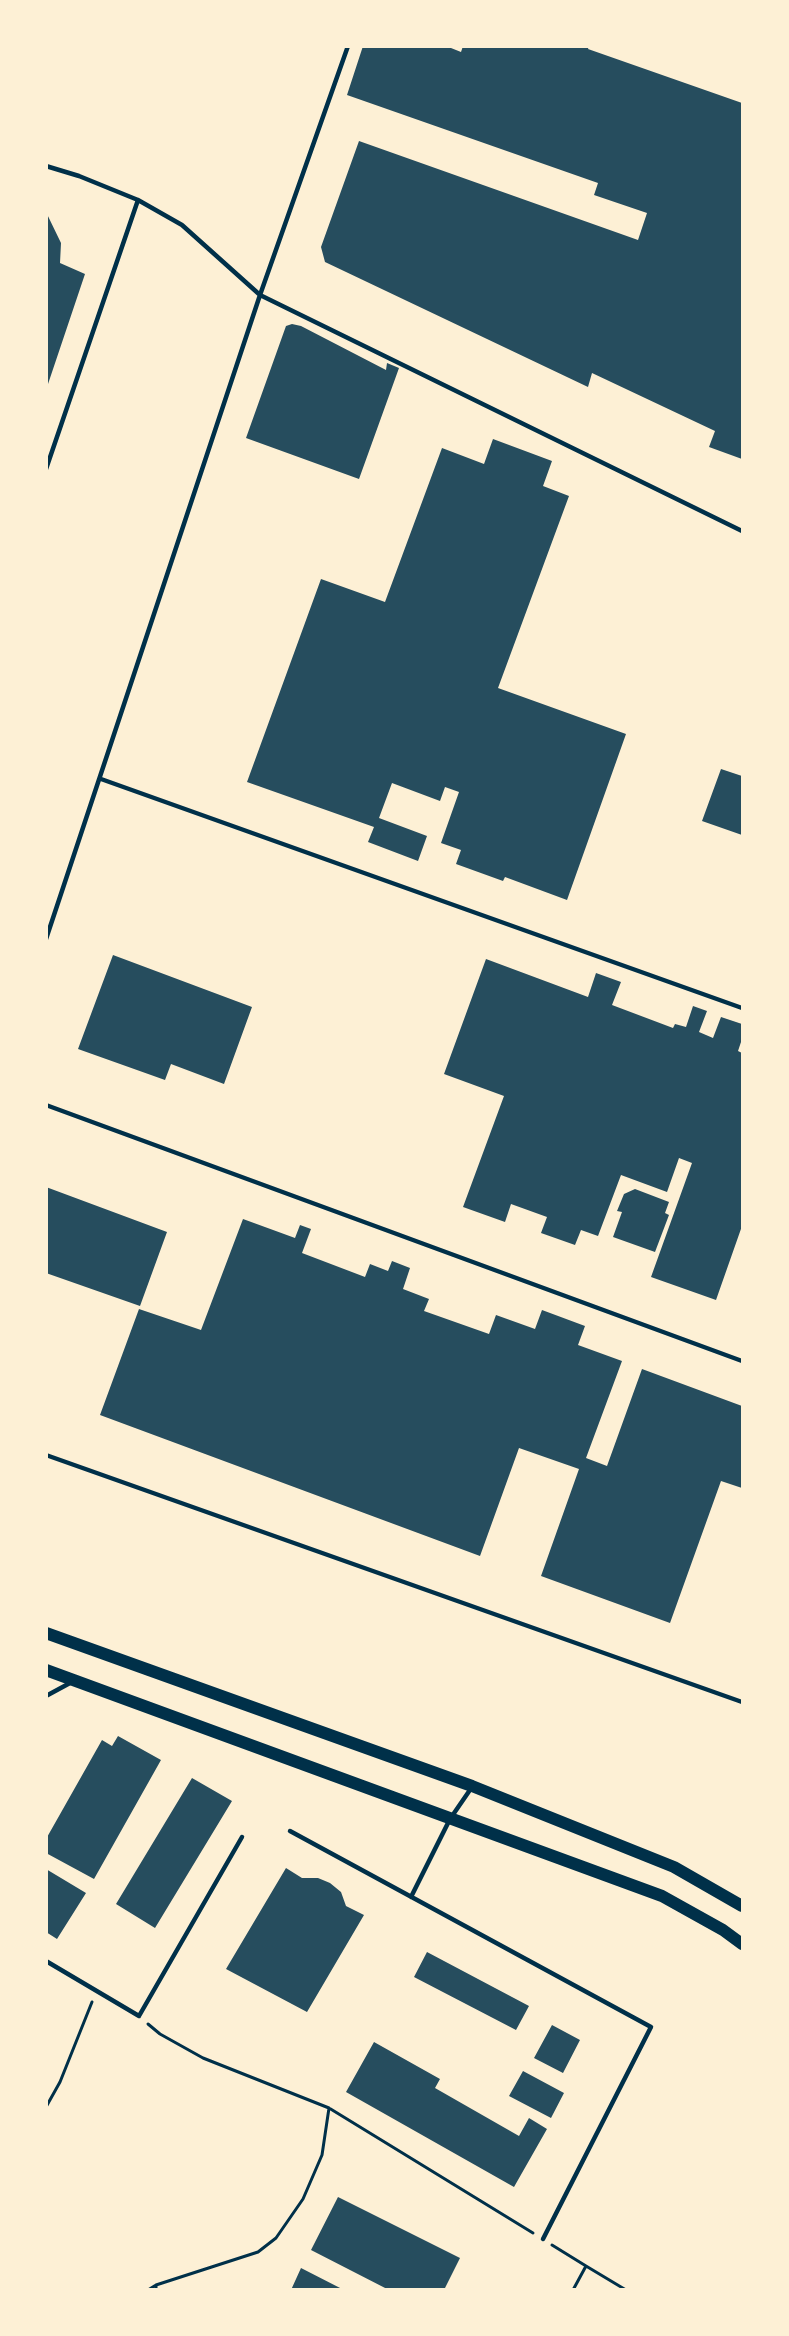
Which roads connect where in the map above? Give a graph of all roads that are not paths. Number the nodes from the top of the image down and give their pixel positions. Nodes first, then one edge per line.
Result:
1 (348, 46) edge
2 (46, 166) edge
3 (138, 200) junction
4 (260, 295) junction
5 (46, 469) edge
6 (742, 531) edge
7 (101, 779) junction
8 (46, 939) edge
9 (742, 1008) edge
10 (46, 1106) edge
11 (742, 1361) edge
12 (46, 1455) edge
13 (46, 1633) edge
14 (46, 1670) edge
15 (75, 1681) junction
16 (46, 1696) edge
17 (742, 1702) edge
18 (472, 1786) junction
19 (450, 1819) junction
20 (290, 1831) dead end
21 (242, 1837) dead end
22 (411, 1897) junction
23 (742, 1906) edge
24 (742, 1944) edge
25 (46, 1961) edge
26 (543, 2240) road end

1 - 4 lane
2 - 3 lane
3 - 4 lane
3 - 5 lane
4 - 6 lane
4 - 7 lane
7 - 8 lane
7 - 9 lane
10 - 11 lane
12 - 17 lane
13 - 18 main road
14 - 15 main road
15 - 16 lane
15 - 19 main road
18 - 19 lane
18 - 23 main road
19 - 22 lane
19 - 24 main road
20 - 22 lane
21 - 25 lane
22 - 26 lane

